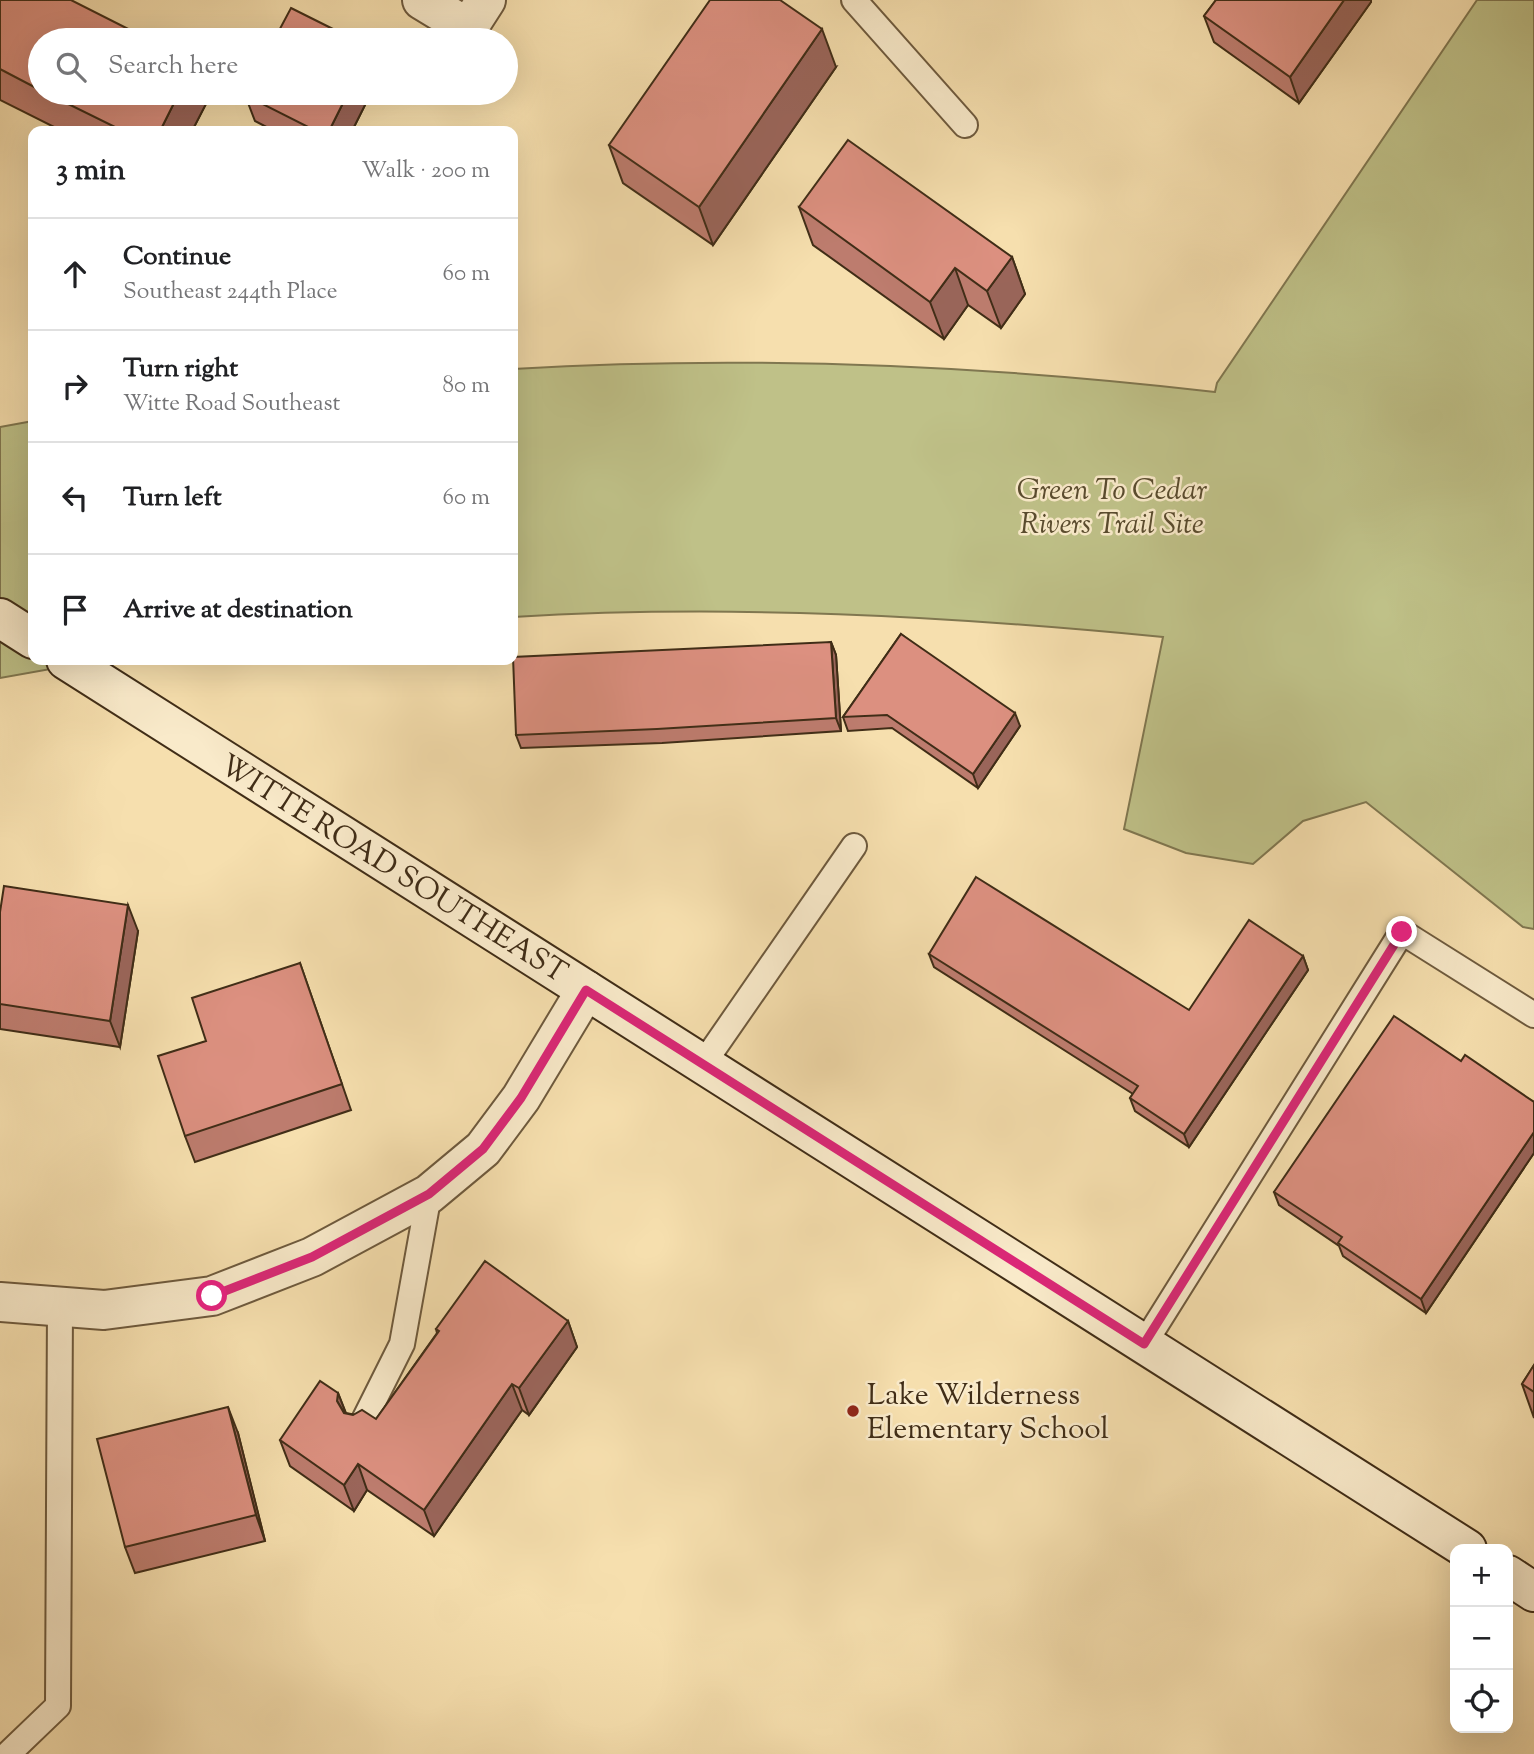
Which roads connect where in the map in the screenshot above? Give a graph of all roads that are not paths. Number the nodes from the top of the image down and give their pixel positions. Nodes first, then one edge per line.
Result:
1 (422, 0) edge
2 (854, 0) edge
3 (477, 14) edge
4 (965, 125) dead end
5 (0, 618) edge
6 (28, 636) edge
7 (74, 665) edge
8 (854, 846) dead end
9 (586, 990) junction
10 (1534, 1015) edge
11 (703, 1064) junction
12 (429, 1194) junction
13 (0, 1302) edge
14 (60, 1307) junction
15 (1144, 1344) junction
16 (361, 1426) edge
17 (1459, 1544) edge
18 (1513, 1578) edge
19 (1534, 1592) edge
20 (8, 1754) edge

1 - 3 street
2 - 4 lane
5 - 6 street
7 - 9 street, WITTE ROAD SOUTHEAST
8 - 11 lane
9 - 11 street, WITTE ROAD SOUTHEAST
9 - 12 street
10 - 15 lane
11 - 15 street, WITTE ROAD SOUTHEAST
12 - 14 street
12 - 16 lane
13 - 14 street
14 - 20 lane
15 - 17 street, WITTE ROAD SOUTHEAST
18 - 19 street

